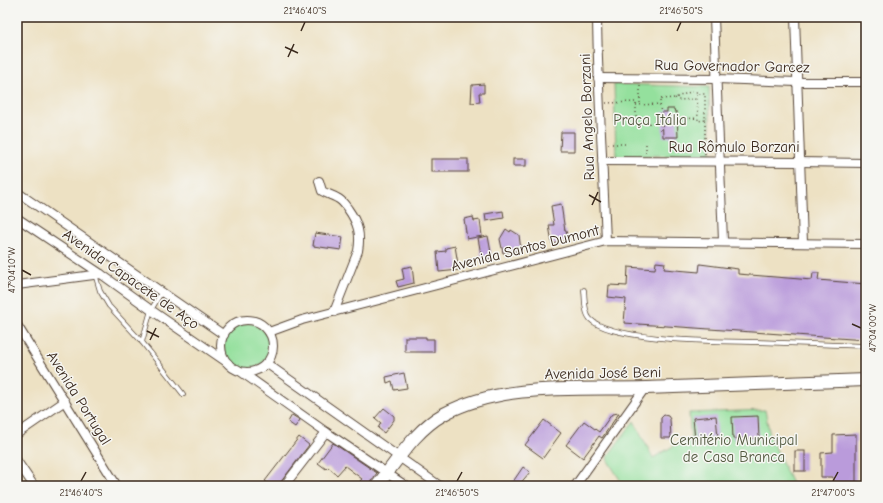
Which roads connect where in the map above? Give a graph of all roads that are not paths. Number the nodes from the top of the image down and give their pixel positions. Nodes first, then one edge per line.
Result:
1 (597, 17) edge
2 (714, 17) edge
3 (795, 17) edge
4 (598, 78) junction
5 (717, 79) junction
6 (797, 82) junction
7 (866, 82) edge
8 (602, 161) junction
9 (720, 162) junction
10 (799, 162) junction
11 (866, 164) edge
12 (319, 181) dead end
13 (17, 192) edge
14 (17, 218) edge
15 (606, 241) junction
16 (723, 241) junction
17 (802, 243) junction
18 (866, 244) edge
19 (98, 274) junction
20 (17, 285) edge
21 (584, 290) dead end
22 (161, 293) junction
23 (151, 310) junction
24 (334, 312) junction
25 (17, 325) edge
26 (269, 332) junction
27 (224, 335) junction
28 (142, 342) junction
29 (866, 346) edge
30 (266, 362) junction
31 (228, 363) junction
32 (237, 369) junction
33 (866, 380) edge
34 (645, 388) junction
35 (183, 394) dead end
36 (65, 401) junction
37 (326, 432) junction
38 (17, 434) edge
39 (399, 457) junction
40 (17, 461) edge
41 (388, 473) junction
42 (34, 486) edge
43 (117, 486) edge
44 (284, 486) edge
45 (377, 486) edge
46 (406, 486) edge
47 (440, 486) edge
48 (575, 486) edge

1 - 4 street, Rua Angelo Borzani
2 - 5 street
3 - 6 street
4 - 5 street, Rua Governador Garcez
4 - 8 street, Rua Angelo Borzani
5 - 6 street, Rua Governador Garcez
5 - 9 street
6 - 7 street, Rua Governador Garcez
6 - 10 street
8 - 9 street, Rua Rômulo Borzani
8 - 15 street, Rua Angelo Borzani
9 - 10 street, Rua Rômulo Borzani
9 - 16 street
10 - 11 street, Rua Rômulo Borzani
10 - 17 street
12 - 24 street
13 - 22 street, Avenida Capacete de Aço
14 - 19 street, Avenida Capacete de Aço
15 - 16 street, Avenida Santos Dumont
15 - 24 street, Avenida Santos Dumont
16 - 17 street, Avenida Santos Dumont
17 - 18 street, Avenida Santos Dumont
19 - 20 street
19 - 23 street, Avenida Capacete de Aço
19 - 28 lane
21 - 29 lane
22 - 23 lane
22 - 27 street, Avenida Capacete de Aço
23 - 28 lane
23 - 31 street, Avenida Capacete de Aço
24 - 26 street, Avenida Santos Dumont
25 - 36 street, Avenida Portugal
26 - 27 street
26 - 30 street
27 - 31 street
28 - 35 lane
30 - 32 street
30 - 39 street
31 - 32 street
32 - 37 street
33 - 34 main road, Avenida José Beni
34 - 39 main road, Avenida José Beni
34 - 48 street
36 - 38 street
36 - 43 street, Avenida Portugal
37 - 41 street
37 - 44 street
39 - 41 main road, Avenida José Beni
39 - 47 street
40 - 42 street
41 - 45 main road, Avenida José Beni
41 - 46 street

